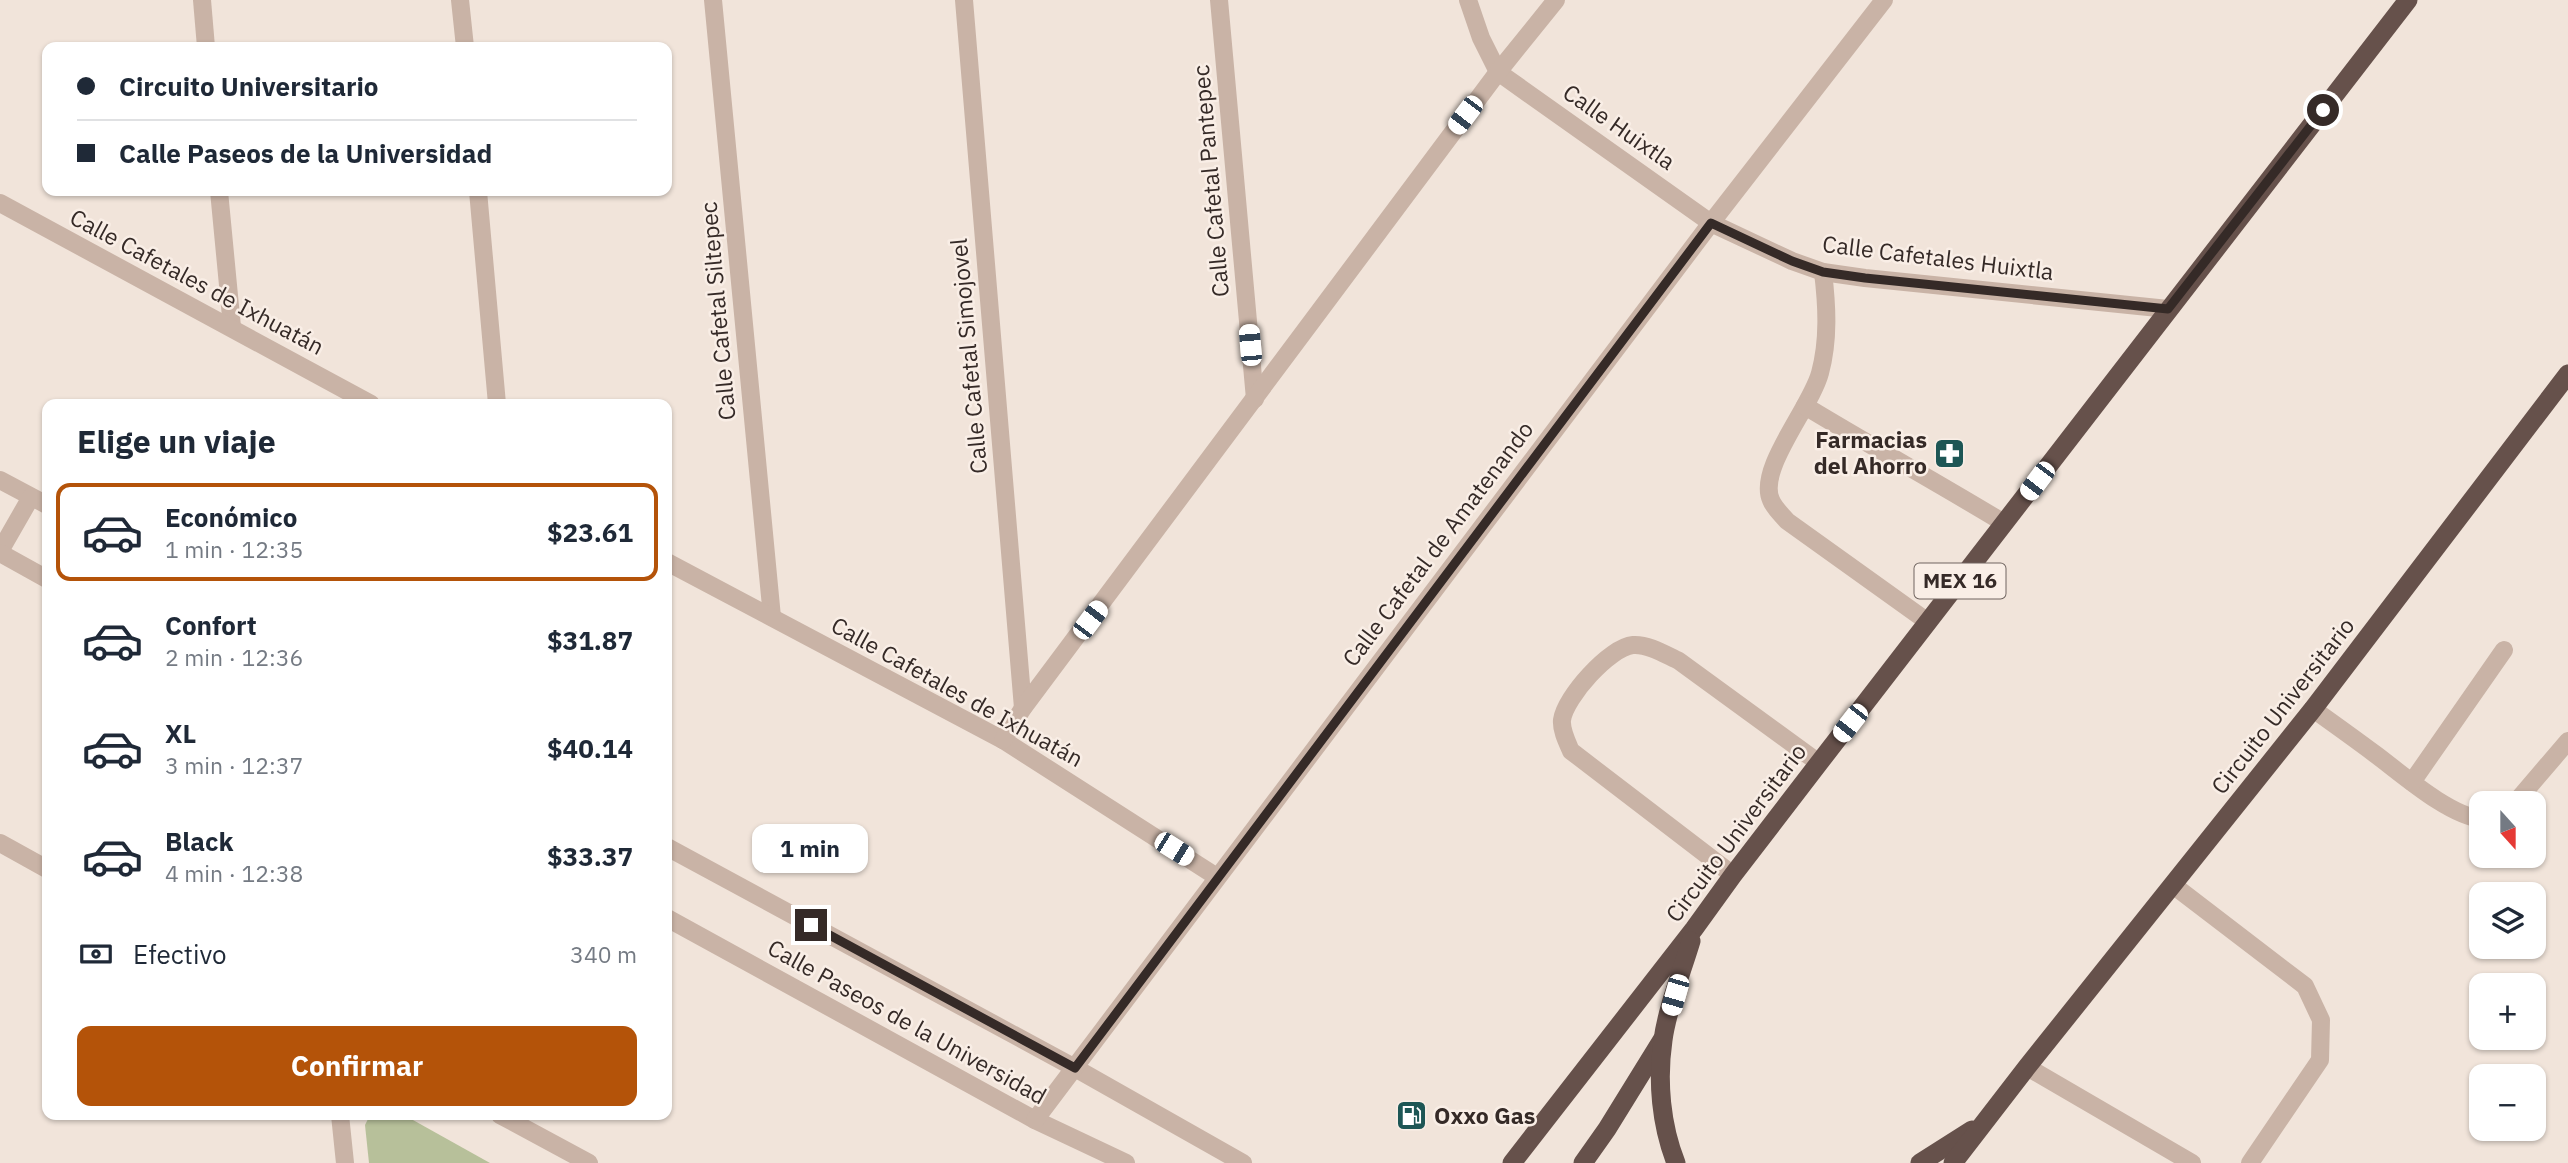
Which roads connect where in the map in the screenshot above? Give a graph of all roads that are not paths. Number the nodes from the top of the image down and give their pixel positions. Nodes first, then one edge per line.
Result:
1 (202, 0) edge
2 (460, 0) edge
3 (713, 0) edge
4 (964, 0) edge
5 (1219, 0) edge
6 (1468, 0) edge
7 (1556, 0) edge
8 (1884, 0) edge
9 (2408, 0) edge
10 (206, 42) edge
11 (464, 42) edge
12 (1498, 72) junction
13 (219, 196) edge
14 (478, 196) edge
15 (0, 203) edge
16 (1711, 223) junction
17 (1823, 272) junction
18 (2168, 309) junction
19 (232, 327) junction
20 (2568, 374) edge
21 (362, 399) edge
22 (497, 399) edge
23 (1255, 399) junction
24 (1805, 406) junction
25 (0, 480) edge
26 (39, 501) edge
27 (2004, 523) junction
28 (0, 552) edge
29 (672, 565) edge
30 (42, 576) edge
31 (772, 617) junction
32 (1928, 622) junction
33 (2504, 650) dead end
34 (1023, 708) junction
35 (2313, 709) junction
36 (1003, 740) junction
37 (2568, 741) edge
38 (1819, 763) junction
39 (2412, 782) junction
40 (2525, 791) edge
41 (2469, 818) edge
42 (0, 844) edge
43 (672, 850) edge
44 (42, 866) edge
45 (1733, 875) junction
46 (1217, 877) junction
47 (2173, 885) junction
48 (672, 921) edge
49 (1694, 929) junction
50 (1662, 1039) junction
51 (2027, 1066) junction
52 (1075, 1068) junction
53 (341, 1120) edge
54 (509, 1120) edge
55 (1035, 1120) junction
56 (1983, 1122) junction
57 (345, 1163) edge
58 (589, 1163) edge
59 (1126, 1163) edge
60 (1243, 1163) edge
61 (1512, 1163) edge
62 (1583, 1163) edge
63 (1676, 1163) edge
64 (1920, 1163) edge
65 (1953, 1163) edge
66 (2192, 1163) edge
67 (2250, 1163) edge

1 - 10 street
2 - 11 street
3 - 31 street, Calle Cafetal Siltepec
4 - 34 street, Calle Cafetal Simojovel
5 - 23 street, Calle Cafetal Pantepec
6 - 12 street
7 - 12 street
8 - 16 street, Calle Cafetal de Amatenando
9 - 18 highway, Circuito Universitario / MEX 16
12 - 16 street, Calle Huixtla
12 - 23 street
13 - 19 street
14 - 22 street
15 - 19 street, Calle Cafetales de Ixhuatán
16 - 17 street, Calle Cafetales Huixtla
16 - 46 street, Calle Cafetal de Amatenando
17 - 18 street, Calle Cafetales Huixtla
17 - 24 street
18 - 27 highway, Circuito Universitario / MEX 16
19 - 21 street, Calle Cafetales de Ixhuatán
20 - 35 highway, Circuito Universitario
23 - 34 street
24 - 27 street
24 - 32 street
25 - 26 street
26 - 28 street
27 - 32 highway, Circuito Universitario / MEX 16
28 - 30 street
29 - 31 street, Calle Cafetales de Ixhuatán
31 - 36 street, Calle Cafetales de Ixhuatán
32 - 38 highway, Circuito Universitario / MEX 16
33 - 39 street
34 - 36 street
35 - 39 street
35 - 47 highway, Circuito Universitario
36 - 46 street, Calle Cafetales de Ixhuatán
37 - 40 street
38 - 45 highway, Circuito Universitario / MEX 16
38 - 45 street
39 - 41 street
42 - 44 street
43 - 52 street, Calle Paseos de la Universidad
45 - 49 highway, Circuito Universitario / MEX 16
46 - 52 street, Calle Cafetal de Amatenando
47 - 51 highway, Circuito Universitario
47 - 67 street
48 - 55 street, Calle Paseos de la Universidad
49 - 50 highway
49 - 61 highway, Circuito Universitario / MEX 16
50 - 62 highway
50 - 63 highway
51 - 56 highway, Circuito Universitario
51 - 66 street
52 - 55 street, Calle Cafetal de Amatenando
52 - 60 street, Calle Paseos de la Universidad
53 - 57 street
54 - 58 street
55 - 59 street, Calle Paseos de la Universidad
56 - 64 highway
56 - 65 highway, Circuito Universitario

